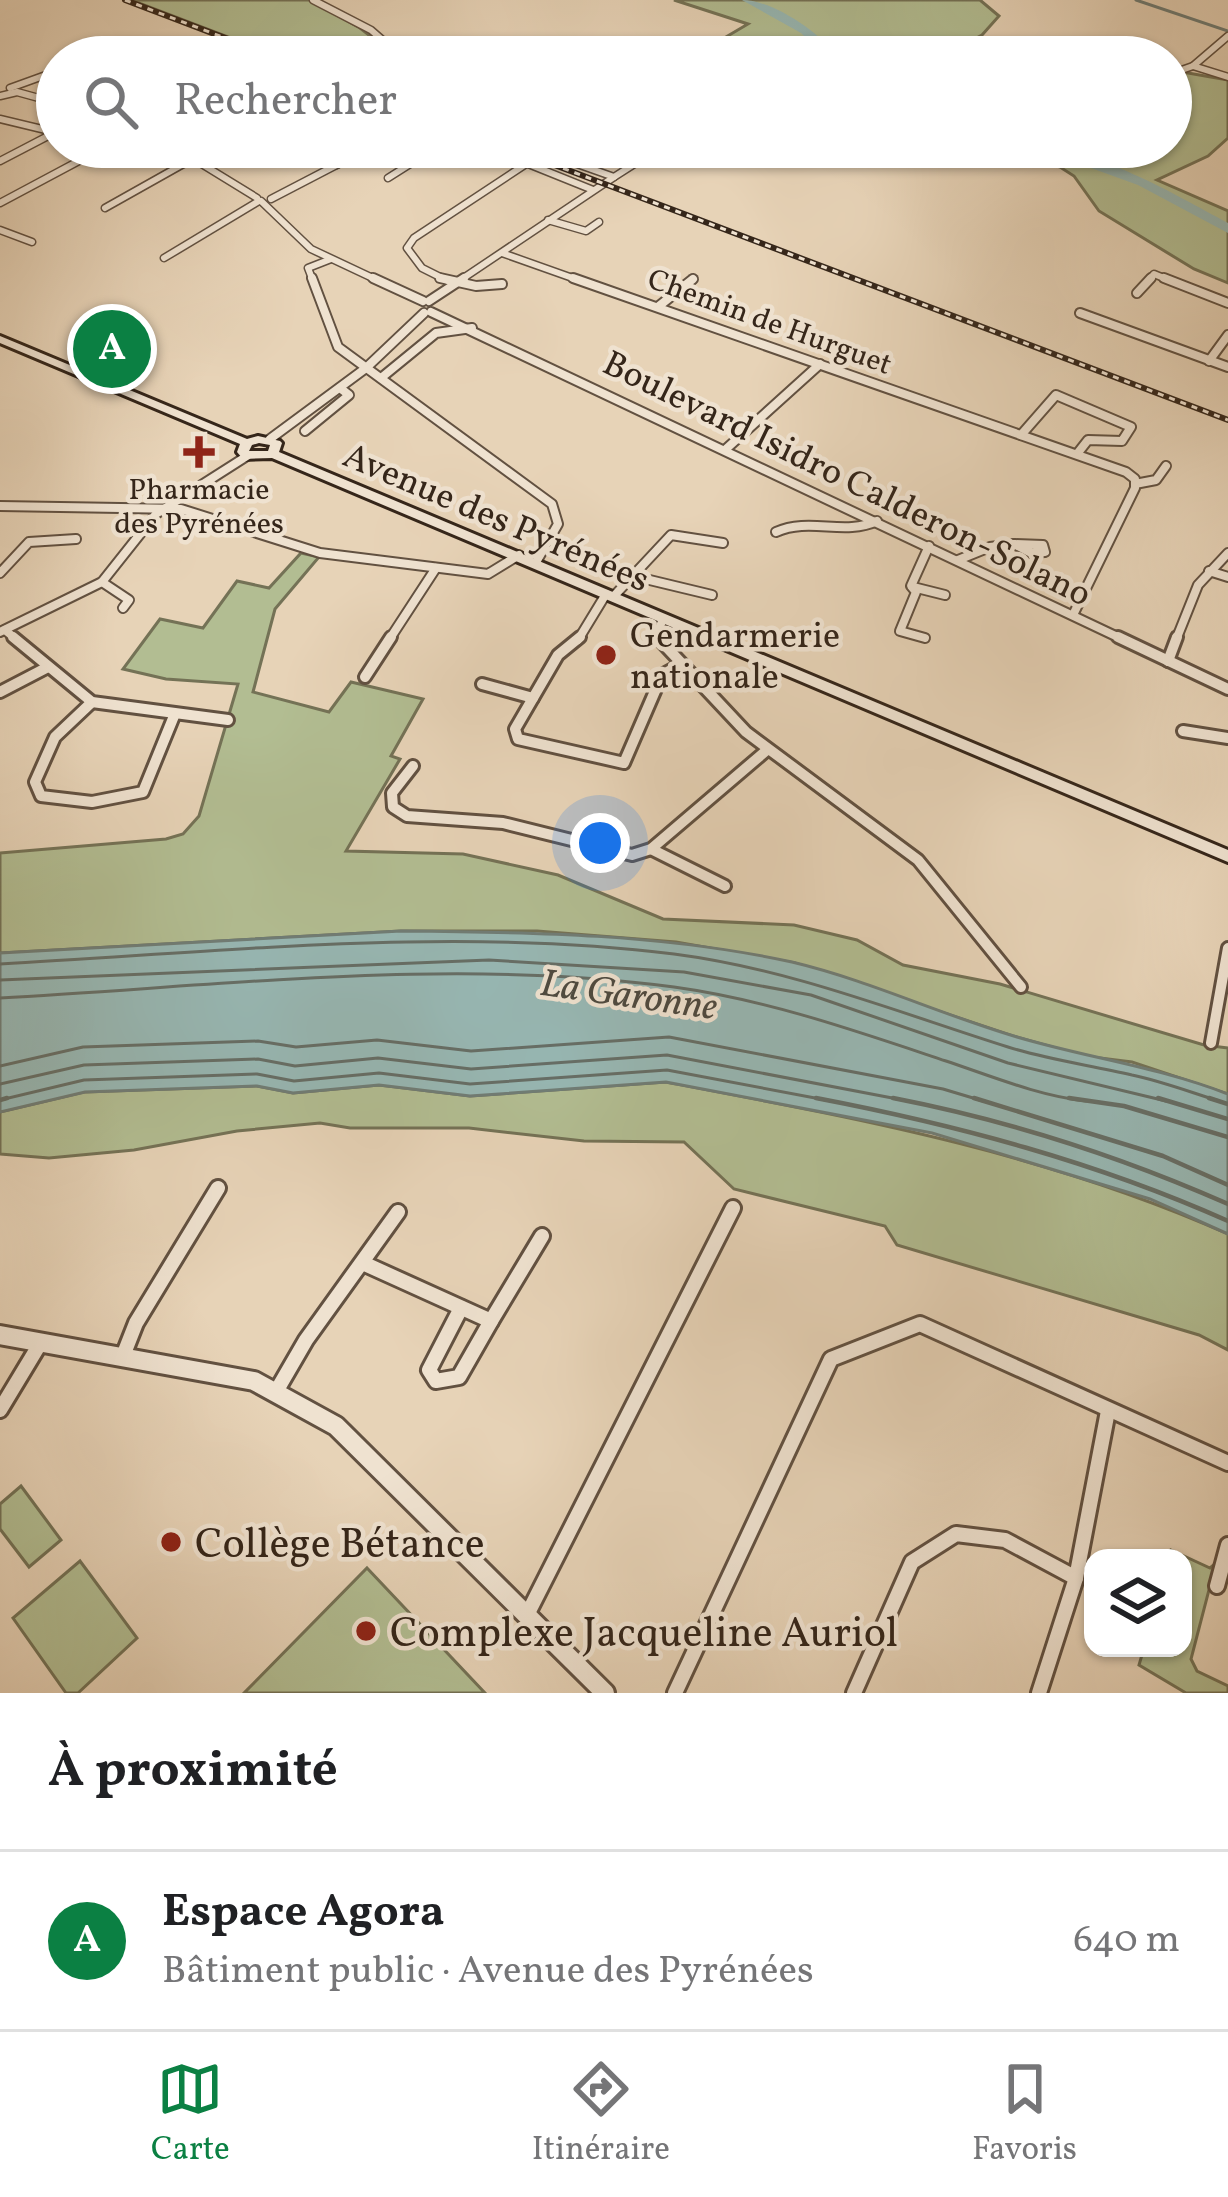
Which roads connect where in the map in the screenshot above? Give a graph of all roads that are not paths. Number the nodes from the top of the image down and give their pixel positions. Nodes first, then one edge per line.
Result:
1 (313, 0) edge
2 (1228, 35) edge
3 (378, 36) edge
4 (1193, 66) joint
5 (1228, 77) edge
6 (0, 81) edge
7 (11, 91) edge
8 (0, 119) edge
9 (36, 128) edge
10 (36, 142) edge
11 (0, 161) edge
12 (66, 168) edge
13 (176, 168) edge
14 (211, 168) edge
15 (332, 168) edge
16 (404, 168) edge
17 (520, 168) edge
18 (536, 168) edge
19 (588, 168) edge
20 (628, 168) edge
21 (614, 177) junction
22 (388, 178) dead end
23 (593, 190) junction
24 (265, 199) junction
25 (0, 203) edge
26 (105, 208) dead end
27 (548, 220) junction
28 (599, 222) dead end
29 (0, 230) edge
30 (32, 242) dead end
31 (502, 253) junction
32 (164, 258) dead end
33 (331, 260) junction
34 (693, 279) dead end
35 (460, 284) junction
36 (502, 284) dead end
37 (1137, 293) dead end
38 (1228, 303) edge
39 (659, 306) junction
40 (430, 307) junction
41 (1080, 313) dead end
42 (472, 328) junction
43 (1228, 335) edge
44 (0, 339) edge
45 (1209, 361) junction
46 (820, 364) junction
47 (1228, 367) edge
48 (366, 368) junction
49 (381, 378) junction
50 (340, 388) junction
51 (305, 430) dead end
52 (1021, 435) junction
53 (271, 447) junction
54 (247, 449) junction
55 (726, 449) junction
56 (1077, 454) junction
57 (1166, 466) dead end
58 (1135, 482) junction
59 (0, 506) edge
60 (167, 508) junction
61 (16, 509) junction
62 (0, 515) edge
63 (877, 521) junction
64 (776, 532) dead end
65 (76, 539) dead end
66 (723, 543) dead end
67 (1014, 544) dead end
68 (929, 546) junction
69 (1228, 553) edge
70 (519, 555) junction
71 (958, 560) junction
72 (535, 564) junction
73 (436, 568) junction
74 (1209, 571) junction
75 (0, 573) edge
76 (633, 576) junction
77 (1228, 577) edge
78 (102, 582) junction
79 (911, 587) junction
80 (945, 595) dead end
81 (609, 596) junction
82 (712, 596) dead end
83 (124, 608) dead end
84 (1073, 615) junction
85 (663, 619) junction
86 (3, 631) edge
87 (925, 638) dead end
88 (1168, 661) junction
89 (682, 664) junction
90 (48, 668) junction
91 (365, 676) dead end
92 (482, 684) dead end
93 (1228, 689) edge
94 (0, 692) edge
95 (533, 698) junction
96 (92, 702) junction
97 (174, 716) junction
98 (228, 720) dead end
99 (1183, 731) dead end
100 (1228, 739) edge
101 (767, 750) junction
102 (413, 766) dead end
103 (651, 849) junction
104 (1228, 856) edge
105 (725, 886) dead end
106 (1228, 948) edge
107 (1022, 987) dead end
108 (1211, 1043) dead end
109 (218, 1188) dead end
110 (733, 1208) dead end
111 (398, 1212) dead end
112 (542, 1236) dead end
113 (365, 1264) junction
114 (461, 1308) junction
115 (491, 1321) junction
116 (0, 1335) edge
117 (40, 1342) junction
118 (123, 1356) junction
119 (278, 1390) junction
120 (0, 1410) edge
121 (1108, 1412) junction
122 (1228, 1463) edge
123 (1228, 1545) edge
124 (1076, 1578) junction
125 (1217, 1586) dead end
126 (528, 1613) junction
127 (605, 1693) edge
128 (675, 1693) edge
129 (854, 1693) edge
130 (1039, 1693) edge

1 - 3 street
2 - 4 street
4 - 5 street
6 - 7 street
8 - 9 street
10 - 11 street
12 - 25 street
13 - 26 street
14 - 24 street, Boulevard Isidro Calderon-Solano
15 - 24 street
16 - 22 street
17 - 35 street
18 - 23 street
19 - 21 street
20 - 21 street
21 - 23 street
23 - 27 street
24 - 32 street
24 - 33 street, Boulevard Isidro Calderon-Solano
27 - 28 street
27 - 31 street
29 - 30 street
31 - 35 street
31 - 39 street, Chemin de Hurguet
33 - 40 street, Boulevard Isidro Calderon-Solano
33 - 48 street
34 - 39 street
35 - 36 street
35 - 40 street
37 - 38 street
39 - 46 street, Chemin de Hurguet
40 - 42 street, Boulevard Isidro Calderon-Solano
40 - 48 street
41 - 45 street
42 - 49 street
42 - 55 street, Boulevard Isidro Calderon-Solano
43 - 45 street
44 - 54 main road
45 - 47 street
46 - 52 street, Chemin de Hurguet
46 - 55 street
48 - 49 street
48 - 50 street
49 - 72 street
50 - 51 street
50 - 53 street
52 - 56 street, Chemin de Hurguet
52 - 56 street
53 - 54 main road
53 - 70 main road, Avenue des Pyrénées
54 - 60 street
55 - 63 street, Boulevard Isidro Calderon-Solano
56 - 58 street, Chemin de Hurguet
57 - 58 street
58 - 84 street
59 - 61 street
60 - 61 street
60 - 73 street
60 - 78 street
61 - 62 street
63 - 64 street
63 - 68 street, Boulevard Isidro Calderon-Solano
65 - 75 street
66 - 76 street
67 - 71 street
68 - 71 street, Boulevard Isidro Calderon-Solano
68 - 79 street
69 - 74 street
70 - 72 main road, Avenue des Pyrénées
70 - 73 street
71 - 84 street, Boulevard Isidro Calderon-Solano
72 - 81 main road, Avenue des Pyrénées
73 - 91 street
74 - 77 street
74 - 88 street
76 - 81 street
76 - 82 street
78 - 83 street
78 - 86 street
79 - 80 street
79 - 87 street
81 - 85 main road, Avenue des Pyrénées
81 - 95 street
84 - 88 street, Boulevard Isidro Calderon-Solano
85 - 89 street
85 - 104 main road, Avenue des Pyrénées
86 - 90 street
88 - 93 street, Boulevard Isidro Calderon-Solano
89 - 95 street
89 - 101 street
90 - 94 street
90 - 96 street
92 - 95 street
96 - 97 street
96 - 97 street
97 - 98 street
99 - 100 street
101 - 103 street
101 - 107 street
102 - 103 street
103 - 105 street
106 - 108 street
109 - 118 street
110 - 126 street
111 - 113 street
112 - 115 street
113 - 114 street
113 - 119 street
114 - 115 street
114 - 115 street
116 - 117 street
117 - 118 street
117 - 120 street
118 - 119 street
119 - 126 street
121 - 122 street
121 - 124 street
121 - 128 street
123 - 125 street
124 - 129 street
124 - 130 street
126 - 127 street

